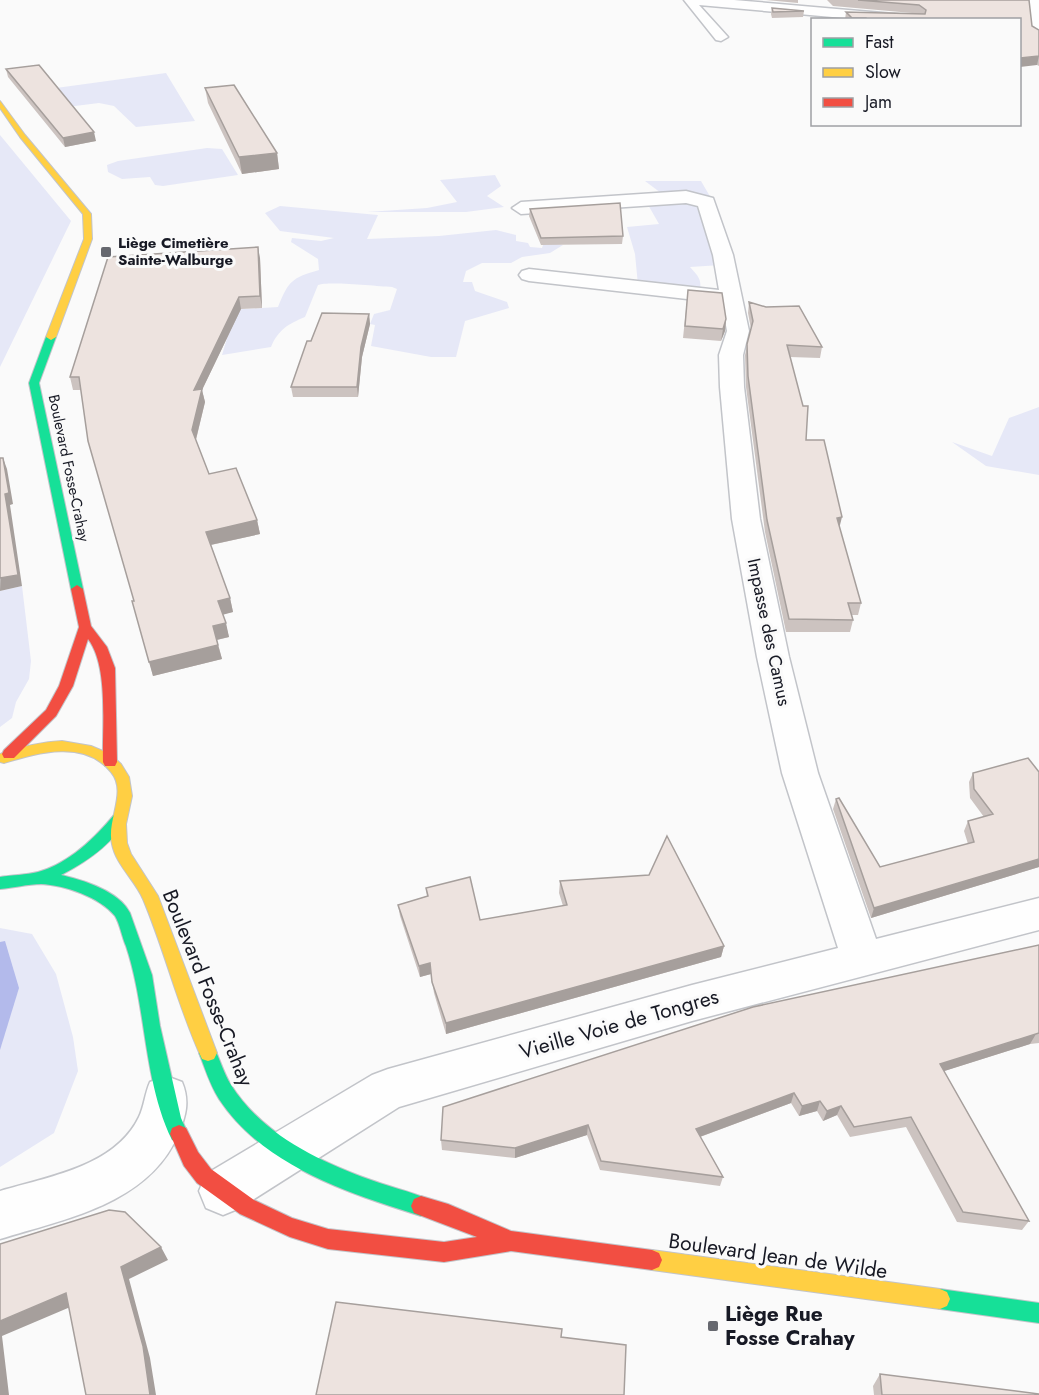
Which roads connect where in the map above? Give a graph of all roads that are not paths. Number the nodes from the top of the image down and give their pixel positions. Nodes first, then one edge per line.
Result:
1 (692, 0) edge
2 (1034, 0) edge
3 (894, 18) edge
4 (1034, 32) edge
5 (721, 37) dead end
6 (0, 103) edge
7 (521, 208) dead end
8 (529, 275) dead end
9 (732, 298) junction
10 (85, 627) junction
11 (2, 759) edge
12 (110, 762) junction
13 (119, 819) junction
14 (41, 878) junction
15 (0, 883) edge
16 (1039, 914) edge
17 (862, 958) junction
18 (166, 1097) junction
19 (179, 1140) joint
20 (290, 1153) junction
21 (223, 1191) junction
22 (0, 1215) edge
23 (511, 1241) junction
24 (1039, 1313) edge

1 - 3 street
1 - 5 street
2 - 4 street
6 - 10 street, Boulevard Fosse-Crahay
7 - 9 street, Impasse des Camus
8 - 9 street
9 - 17 street, Impasse des Camus
10 - 11 street, Boulevard Fosse-Crahay
10 - 12 street, Boulevard Fosse-Crahay
11 - 12 street, Boulevard Fosse-Crahay
12 - 13 street, Boulevard Fosse-Crahay
13 - 14 street, Boulevard Fosse-Crahay
13 - 20 street, Boulevard Fosse-Crahay
14 - 15 street, Boulevard Fosse-Crahay
14 - 18 street, Boulevard Fosse-Crahay
16 - 17 street, Vieille Voie de Tongres
17 - 20 street, Vieille Voie de Tongres
18 - 19 street, Boulevard Fosse-Crahay
18 - 22 street
19 - 21 street, Boulevard Jean de Wilde
20 - 21 street, Vieille Voie de Tongres
20 - 23 street, Boulevard Jean de Wilde
21 - 23 street, Boulevard Jean de Wilde
23 - 24 street, Boulevard Jean de Wilde

